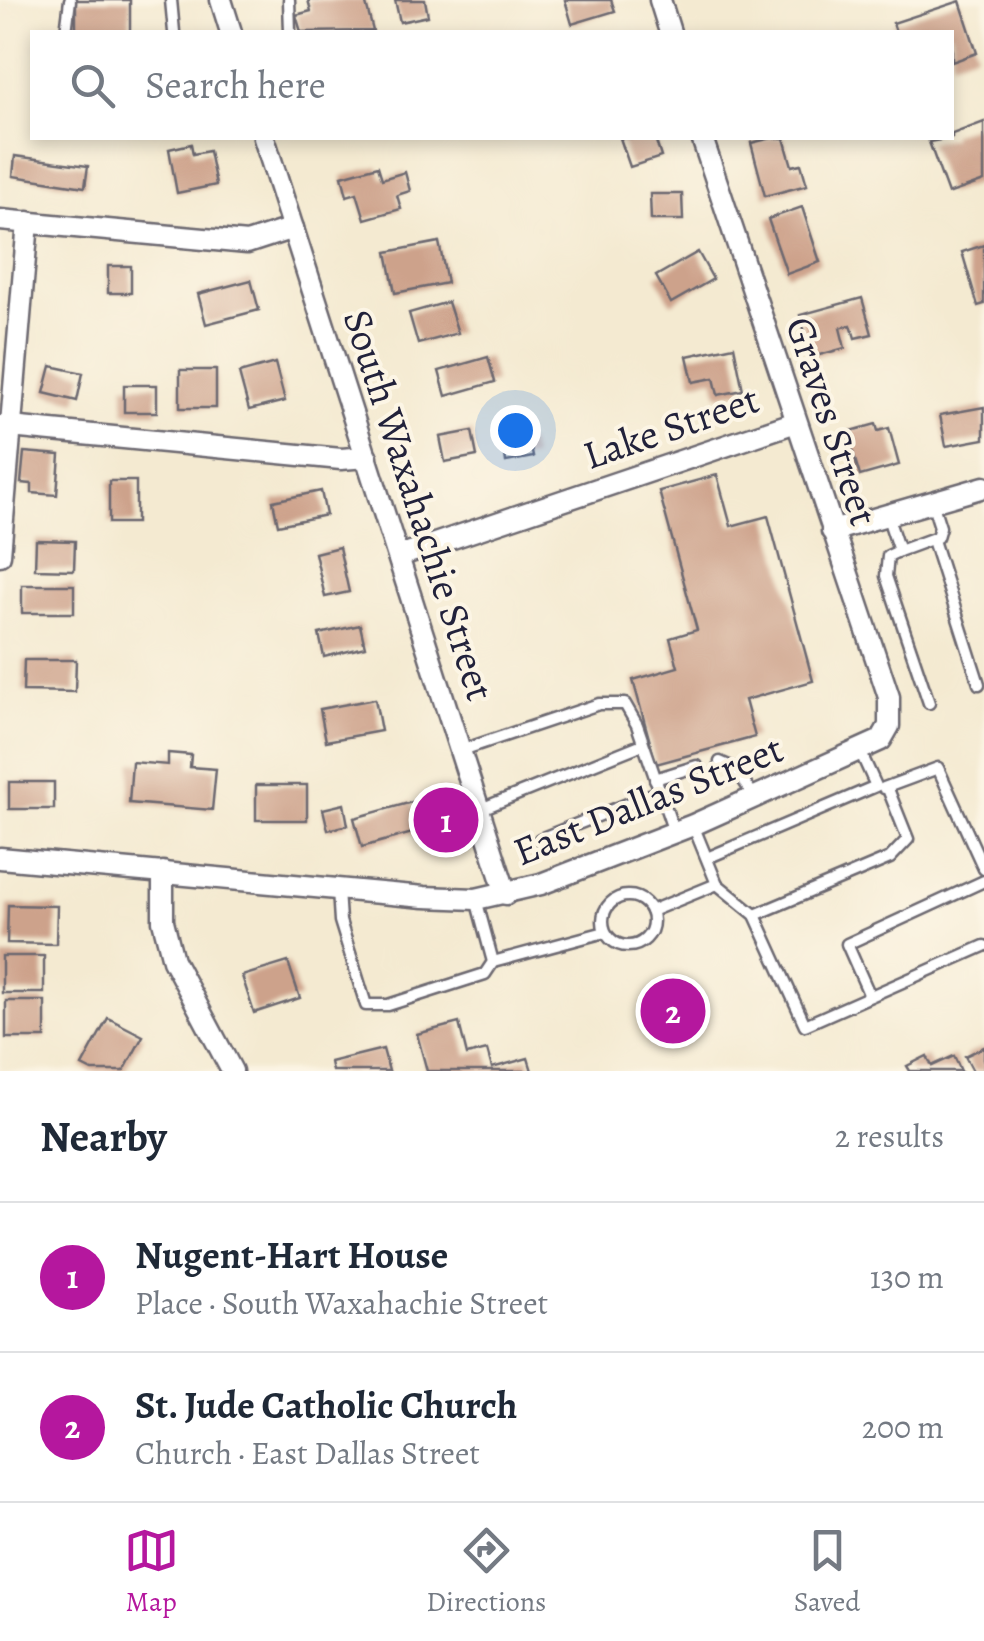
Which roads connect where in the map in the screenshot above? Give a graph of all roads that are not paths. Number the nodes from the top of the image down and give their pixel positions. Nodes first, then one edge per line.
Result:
1 (70, 0) edge
2 (170, 0) edge
3 (221, 0) edge
4 (289, 0) edge
5 (660, 0) edge
6 (66, 30) edge
7 (174, 30) edge
8 (230, 30) edge
9 (290, 30) edge
10 (669, 30) edge
11 (265, 140) edge
12 (703, 140) edge
13 (0, 220) edge
14 (28, 222) junction
15 (293, 228) junction
16 (796, 422) junction
17 (6, 427) edge
18 (367, 456) junction
19 (983, 491) edge
20 (932, 502) junction
21 (887, 515) junction
22 (832, 531) junction
23 (933, 540) junction
24 (899, 550) junction
25 (0, 554) edge
26 (399, 556) junction
27 (979, 684) dead end
28 (928, 703) dead end
29 (890, 726) joint
30 (643, 744) junction
31 (462, 750) junction
32 (860, 751) junction
33 (720, 762) dead end
34 (697, 766) dead end
35 (658, 785) junction
36 (882, 788) junction
37 (754, 798) junction
38 (481, 809) junction
39 (683, 829) junction
40 (540, 839) dead end
41 (0, 858) edge
42 (706, 858) junction
43 (984, 869) edge
44 (163, 872) junction
45 (984, 881) edge
46 (718, 884) junction
47 (338, 889) junction
48 (506, 894) junction
49 (476, 899) junction
50 (651, 911) junction
51 (756, 915) junction
52 (605, 932) junction
53 (984, 946) edge
54 (494, 962) junction
55 (870, 996) junction
56 (232, 1071) edge

1 - 6 lane
2 - 7 lane
3 - 8 street
4 - 9 lane
5 - 10 street
11 - 15 street, South Waxahachie Street
12 - 16 street, Graves Street
13 - 14 street
14 - 15 street
14 - 17 street
15 - 18 street, South Waxahachie Street
16 - 22 street, Graves Street
16 - 26 street, Lake Street
17 - 18 street
17 - 25 street
18 - 26 street, South Waxahachie Street
19 - 20 street
20 - 21 street
20 - 23 lane
21 - 22 street
21 - 24 lane
22 - 29 street, Graves Street
23 - 24 lane
23 - 27 lane
24 - 28 lane
26 - 31 street, South Waxahachie Street
29 - 32 street, East Dallas Street
30 - 31 lane
30 - 35 lane
30 - 38 lane
31 - 38 street, South Waxahachie Street
32 - 36 lane
32 - 37 street, East Dallas Street
33 - 37 lane
34 - 35 lane
35 - 39 lane
35 - 40 lane
36 - 42 lane
36 - 43 lane
36 - 51 lane
37 - 39 street, East Dallas Street
38 - 48 street, South Waxahachie Street
39 - 42 lane
39 - 48 street, East Dallas Street
41 - 44 street, East Dallas Street
42 - 46 lane
44 - 47 street, East Dallas Street
44 - 56 street
45 - 55 lane
46 - 50 lane
46 - 51 lane
47 - 49 street, East Dallas Street
47 - 54 lane
48 - 49 street, East Dallas Street
49 - 54 lane
50 - 52 lane
50 - 52 lane
51 - 55 lane
52 - 54 lane
53 - 55 lane

